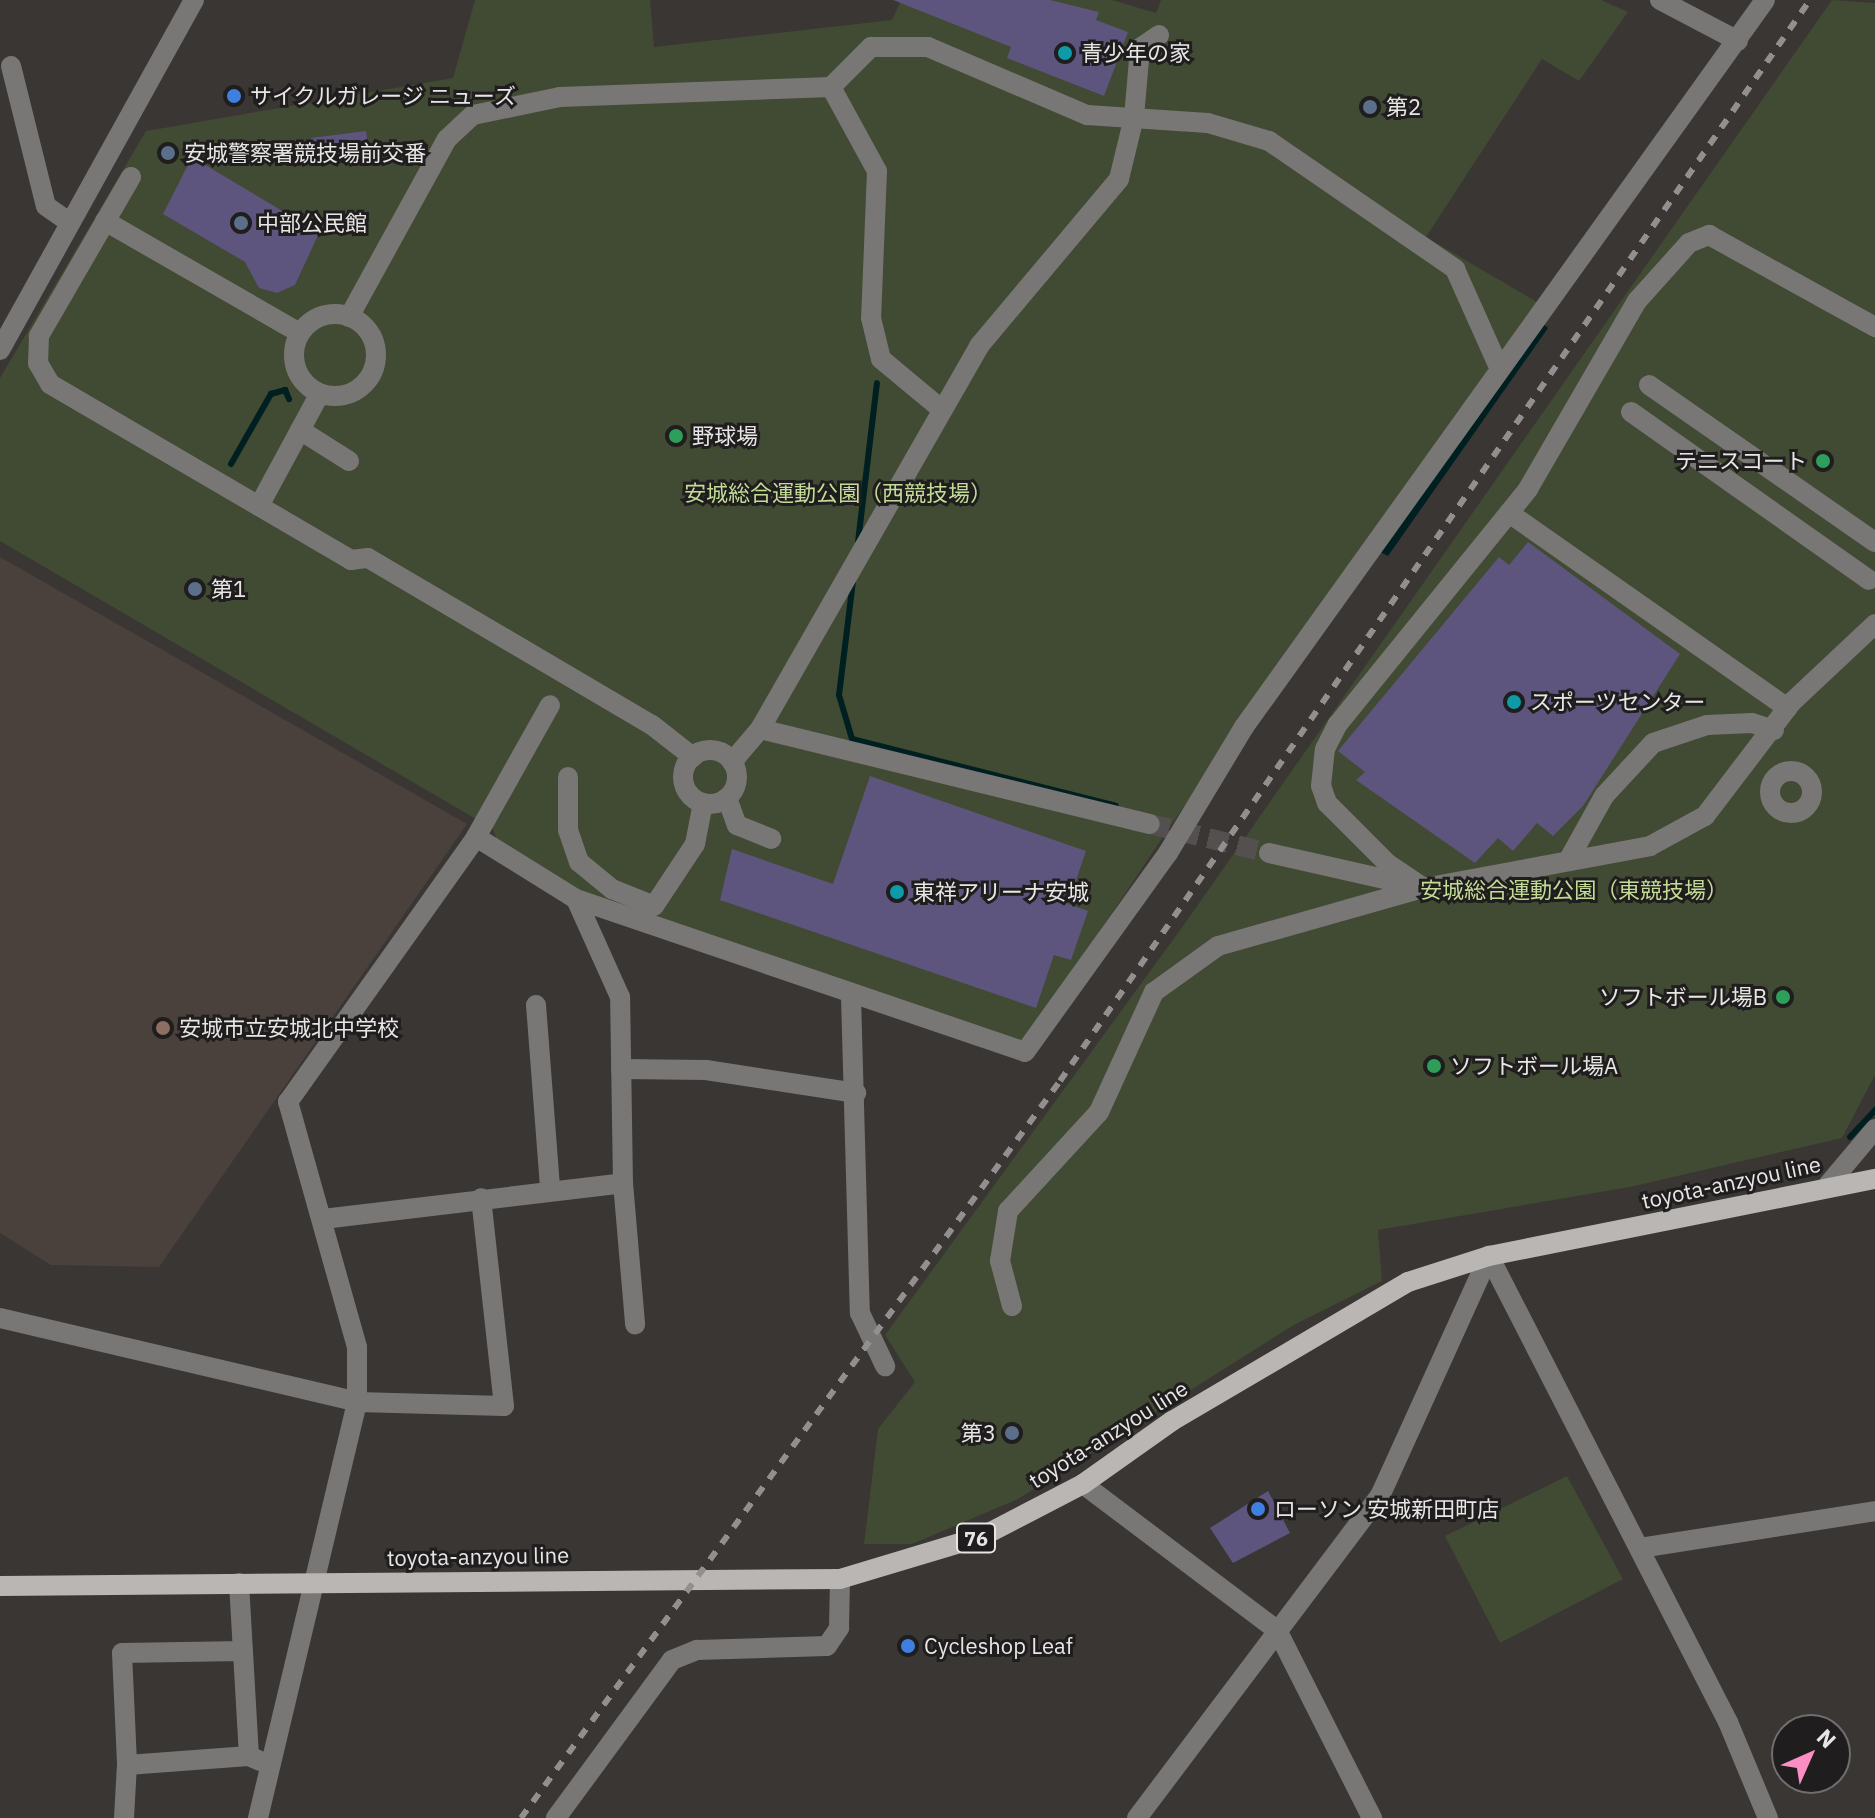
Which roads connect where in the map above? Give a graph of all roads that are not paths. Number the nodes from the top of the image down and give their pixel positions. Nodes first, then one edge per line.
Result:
1 (194, 0) edge
2 (1660, 0) edge
3 (1765, 0) edge
4 (1159, 35) dead end
5 (1738, 41) junction
6 (11, 66) dead end
7 (831, 87) junction
8 (1134, 117) junction
9 (131, 177) dead end
10 (105, 221) junction
11 (69, 222) junction
12 (349, 317) junction
13 (1875, 327) edge
14 (300, 333) junction
15 (0, 350) edge
16 (1497, 363) dead end
17 (1649, 385) dead end
18 (320, 393) junction
19 (941, 409) junction
20 (1631, 412) dead end
21 (300, 430) junction
22 (349, 461) dead end
23 (259, 506) junction
24 (1509, 513) junction
25 (1875, 542) edge
26 (1869, 580) dead end
27 (1875, 624) edge
28 (550, 705) dead end
29 (1788, 708) junction
30 (760, 729) junction
31 (1774, 730) junction
32 (693, 757) junction
33 (732, 762) junction
34 (568, 777) dead end
35 (727, 798) junction
36 (703, 803) junction
37 (1150, 824) tunnel mouth
38 (476, 837) junction
39 (771, 839) dead end
40 (1269, 853) tunnel mouth
41 (1569, 859) junction
42 (1424, 888) junction
43 (576, 899) junction
44 (851, 997) junction
45 (536, 1005) dead end
46 (621, 1069) junction
47 (856, 1093) junction
48 (1875, 1129) edge
49 (1875, 1179) edge
50 (623, 1183) junction
51 (1828, 1185) junction
52 (550, 1188) junction
53 (481, 1198) junction
54 (323, 1219) junction
55 (1489, 1256) junction
56 (1012, 1306) dead end
57 (0, 1318) edge
58 (635, 1324) dead end
59 (885, 1366) dead end
60 (357, 1402) junction
61 (1083, 1484) junction
62 (1875, 1511) edge
63 (1640, 1548) junction
64 (840, 1579) junction
65 (316, 1582) junction
66 (239, 1583) junction
67 (0, 1586) edge
68 (1277, 1630) junction
69 (243, 1651) junction
70 (249, 1756) junction
71 (127, 1765) junction
72 (271, 1766) junction
73 (124, 1818) edge
74 (258, 1818) edge
75 (556, 1818) edge
76 (1137, 1818) edge
77 (1372, 1818) edge
78 (1768, 1818) edge

1 - 11 street
2 - 5 street
3 - 5 street
4 - 8 street
5 - 44 street
6 - 11 street
7 - 8 street
7 - 12 street
7 - 19 street
8 - 16 street
8 - 19 street
9 - 10 street
10 - 14 street
10 - 23 street
11 - 15 street
12 - 14 street
12 - 18 street
13 - 24 street
14 - 18 street
17 - 25 street
18 - 21 street
19 - 30 street
20 - 26 street
21 - 22 street
21 - 23 street
23 - 32 street
24 - 29 street
24 - 42 street
27 - 29 street
28 - 38 street
29 - 31 street
30 - 33 street
30 - 37 street
31 - 41 street
31 - 41 street
32 - 33 street
32 - 36 street
33 - 35 street
34 - 36 street
35 - 36 street
35 - 39 street
38 - 43 street
38 - 54 street
40 - 42 street
41 - 42 street
42 - 56 street
43 - 44 street
43 - 46 street
44 - 47 street
45 - 52 street
46 - 47 street
46 - 50 street
47 - 59 street
48 - 51 street
49 - 51 main road, toyota-anzyou line / 76
50 - 52 street
50 - 58 street
51 - 55 main road, toyota-anzyou line / 76
52 - 53 street
53 - 54 street
53 - 60 street
54 - 60 street
55 - 61 main road, toyota-anzyou line / 76
55 - 63 street
55 - 68 street
57 - 60 street
60 - 65 street
61 - 64 main road, toyota-anzyou line / 76
61 - 68 street
62 - 63 street
63 - 78 street
64 - 65 main road, toyota-anzyou line / 76
64 - 75 street
65 - 66 main road, toyota-anzyou line / 76
65 - 72 street
66 - 67 main road, toyota-anzyou line / 76
66 - 69 street
68 - 76 street
68 - 77 street
69 - 70 street
69 - 71 street
70 - 71 street
70 - 72 street
71 - 73 street
72 - 74 street

